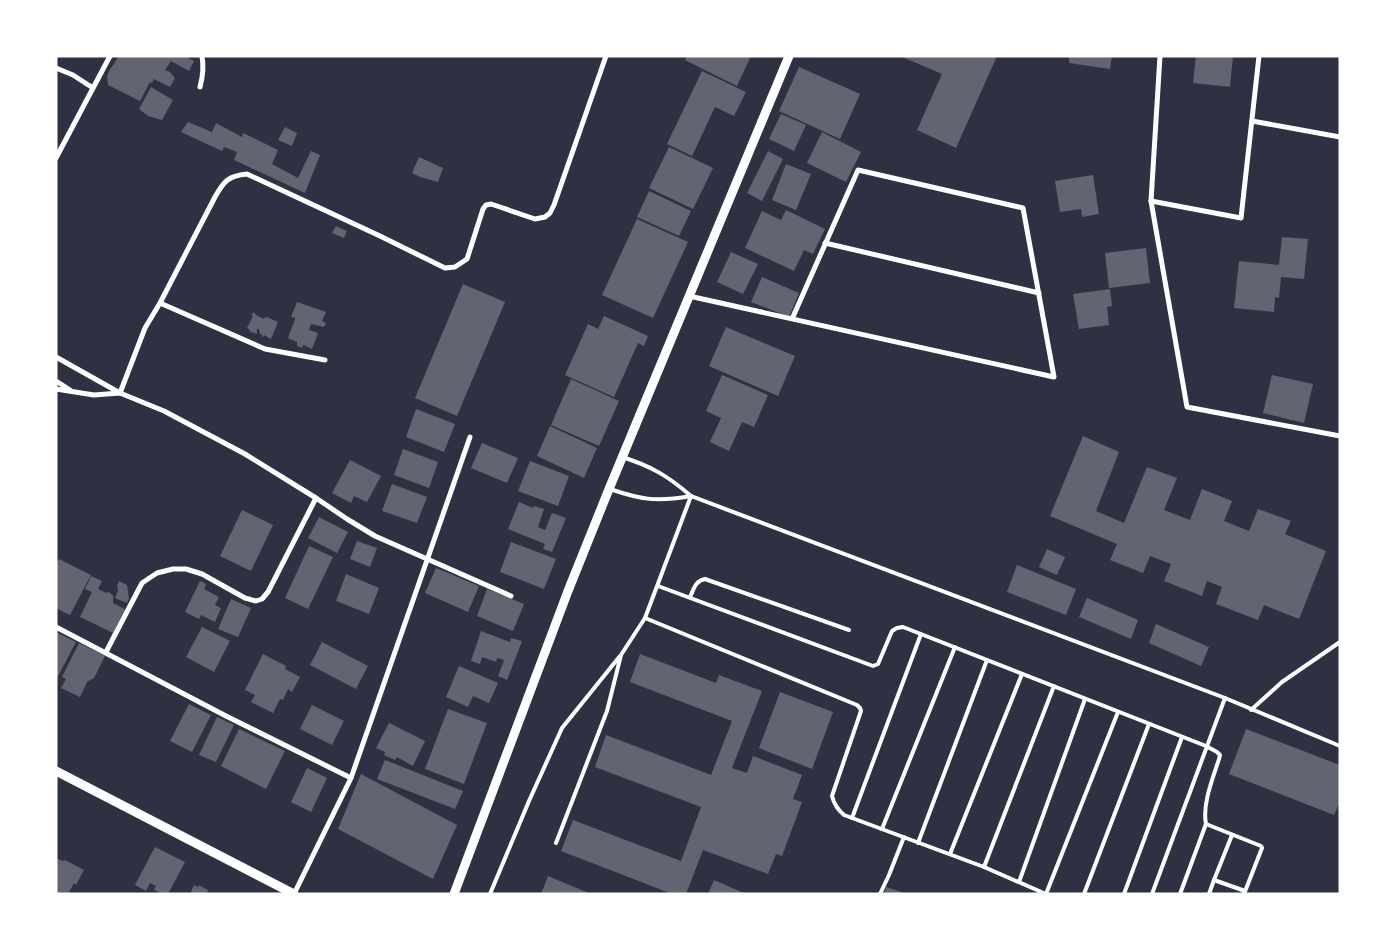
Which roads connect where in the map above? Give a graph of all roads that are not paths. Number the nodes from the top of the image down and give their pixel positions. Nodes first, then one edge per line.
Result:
1 (110, 56) edge
2 (202, 56) edge
3 (606, 56) edge
4 (789, 56) edge
5 (1160, 56) edge
6 (1260, 56) edge
7 (56, 68) edge
8 (200, 87) dead end
9 (93, 88) junction
10 (1252, 121) junction
11 (1340, 137) edge
12 (56, 158) edge
13 (1151, 202) junction
14 (825, 243) junction
15 (1038, 293) junction
16 (689, 296) junction
17 (160, 303) junction
18 (792, 319) junction
19 (56, 357) edge
20 (325, 360) dead end
21 (56, 381) edge
22 (56, 389) edge
23 (72, 392) junction
24 (120, 393) junction
25 (1340, 436) edge
26 (470, 437) dead end
27 (622, 457) junction
28 (609, 489) junction
29 (691, 496) junction
30 (316, 498) junction
31 (428, 559) junction
32 (658, 586) junction
33 (511, 596) dead end
34 (690, 597) junction
35 (645, 618) junction
36 (56, 627) edge
37 (849, 630) dead end
38 (921, 634) junction
39 (1340, 642) edge
40 (955, 647) junction
41 (106, 652) junction
42 (621, 656) junction
43 (987, 660) junction
44 (1022, 674) junction
45 (1054, 686) junction
46 (1225, 698) junction
47 (1085, 699) junction
48 (1251, 710) junction
49 (1118, 712) junction
50 (1149, 724) junction
51 (1182, 737) junction
52 (1206, 746) junction
53 (1340, 746) edge
54 (56, 771) edge
55 (351, 778) junction
56 (852, 818) junction
57 (1206, 824) junction
58 (882, 829) junction
59 (1232, 835) junction
60 (904, 837) junction
61 (918, 842) junction
62 (556, 843) dead end
63 (950, 854) junction
64 (984, 867) junction
65 (1214, 880) junction
66 (1019, 882) junction
67 (1245, 892) edge
68 (294, 894) edge
69 (454, 894) edge
70 (490, 894) edge
71 (880, 894) edge
72 (1046, 894) edge
73 (1084, 894) edge
74 (1124, 894) edge
75 (1152, 894) edge
76 (1180, 894) edge
77 (1209, 894) edge

1 - 9 street
2 - 8 street
3 - 17 street
4 - 16 street
5 - 13 street
6 - 10 street
7 - 9 street
9 - 12 street
10 - 11 street
10 - 13 street
13 - 25 street
14 - 15 street
14 - 15 street
14 - 18 street
15 - 18 street
16 - 18 street
16 - 27 street
17 - 20 street
17 - 24 street
19 - 24 street
21 - 23 street
22 - 23 street
23 - 24 street
24 - 30 street
26 - 31 street
27 - 28 street
27 - 29 lane
28 - 29 lane
28 - 69 street
29 - 32 lane
29 - 46 lane
30 - 31 street
30 - 41 street
31 - 33 street
31 - 55 street
32 - 34 lane
32 - 35 lane
34 - 37 lane
34 - 38 lane
35 - 42 lane
35 - 56 lane
36 - 41 street
38 - 40 lane
38 - 56 lane
39 - 48 lane
40 - 43 lane
40 - 58 lane
41 - 55 street
42 - 62 lane
42 - 70 lane
43 - 44 lane
43 - 61 lane
44 - 45 lane
44 - 63 lane
45 - 47 lane
45 - 64 lane
46 - 48 lane
46 - 52 lane
47 - 49 lane
47 - 66 lane
48 - 53 lane
49 - 50 lane
49 - 72 lane
50 - 51 lane
50 - 73 lane
51 - 52 lane
51 - 74 lane
52 - 57 lane
52 - 75 lane
54 - 68 street
55 - 68 street
56 - 58 lane
57 - 59 lane
57 - 76 lane
58 - 60 lane
59 - 65 lane
59 - 67 lane
60 - 61 lane
60 - 71 lane
61 - 63 lane
63 - 64 lane
64 - 66 lane
65 - 67 lane
65 - 77 lane
66 - 72 lane

